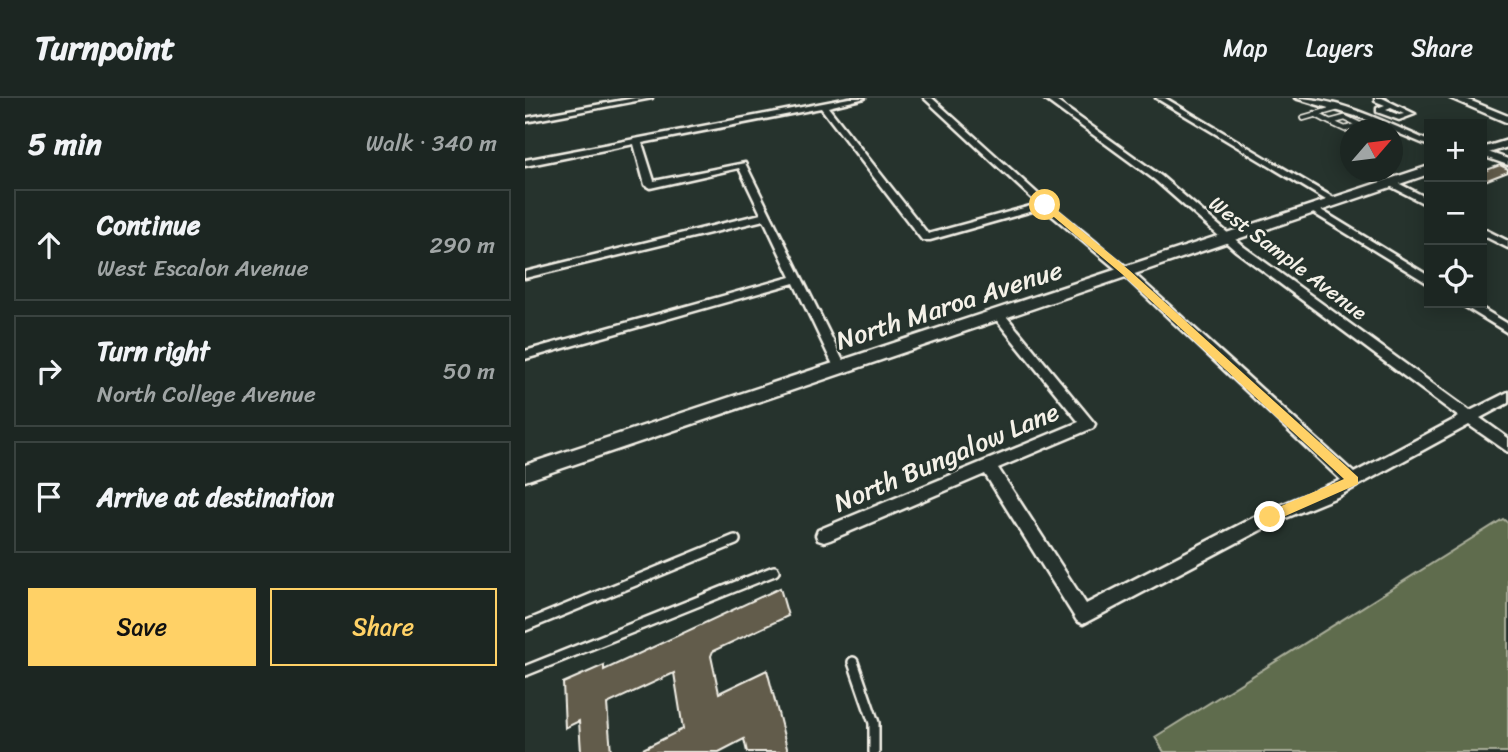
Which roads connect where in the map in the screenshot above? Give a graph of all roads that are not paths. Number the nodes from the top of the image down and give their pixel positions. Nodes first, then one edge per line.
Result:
1 (647, 98) edge
2 (861, 98) edge
3 (928, 98) edge
4 (1047, 98) edge
5 (1160, 98) edge
6 (1299, 98) edge
7 (1455, 98) edge
8 (1377, 99) edge
9 (1391, 105) dead end
10 (823, 106) junction
11 (1341, 109) junction
12 (1315, 114) junction
13 (1303, 118) dead end
14 (525, 120) edge
15 (1508, 120) edge
16 (1329, 122) junction
17 (637, 141) junction
18 (1424, 142) edge
19 (1508, 143) edge
20 (1487, 151) edge
21 (1487, 155) edge
22 (1508, 162) edge
23 (525, 163) edge
24 (1424, 172) edge
25 (1391, 183) junction
26 (1424, 200) edge
27 (1334, 201) junction
28 (1045, 205) junction
29 (1313, 209) junction
30 (766, 216) junction
31 (1487, 234) edge
32 (1226, 238) junction
33 (1508, 244) edge
34 (1126, 272) junction
35 (525, 275) edge
36 (1424, 278) edge
37 (796, 279) junction
38 (1473, 308) edge
39 (998, 314) junction
40 (1508, 329) edge
41 (525, 355) edge
42 (840, 367) junction
43 (1508, 397) edge
44 (1469, 418) junction
45 (1508, 446) edge
46 (988, 466) junction
47 (525, 473) edge
48 (1353, 481) junction
49 (824, 535) dead end
50 (735, 540) dead end
51 (774, 571) dead end
52 (525, 626) edge
53 (853, 662) dead end
54 (525, 671) edge
55 (874, 752) edge

1 - 14 street
2 - 10 street
3 - 28 street
4 - 32 street, West Sample Avenue
5 - 27 street
6 - 11 street
7 - 15 main road
8 - 9 street
8 - 11 street
10 - 17 street
10 - 28 street
11 - 12 lane
11 - 18 street
12 - 13 lane
12 - 16 lane
16 - 16 lane
17 - 23 street
17 - 30 street
19 - 20 main road
21 - 22 street
24 - 25 main road, North Maroa Avenue
25 - 26 street
25 - 27 main road, North Maroa Avenue
27 - 29 main road, North Maroa Avenue
28 - 34 street
29 - 32 main road, North Maroa Avenue
29 - 36 street
30 - 35 street
30 - 37 street
31 - 33 street
32 - 34 main road, North Maroa Avenue
32 - 44 street, West Sample Avenue
34 - 39 main road, North Maroa Avenue
34 - 48 street
37 - 41 street
37 - 42 street
38 - 40 street
39 - 42 main road, North Maroa Avenue
39 - 46 street, North Bungalow Lane
42 - 47 main road, North Maroa Avenue
43 - 44 street
44 - 45 street, West Sample Avenue
44 - 48 street
46 - 48 street
46 - 49 street, North Bungalow Lane
50 - 52 lane
51 - 54 lane
53 - 55 lane

